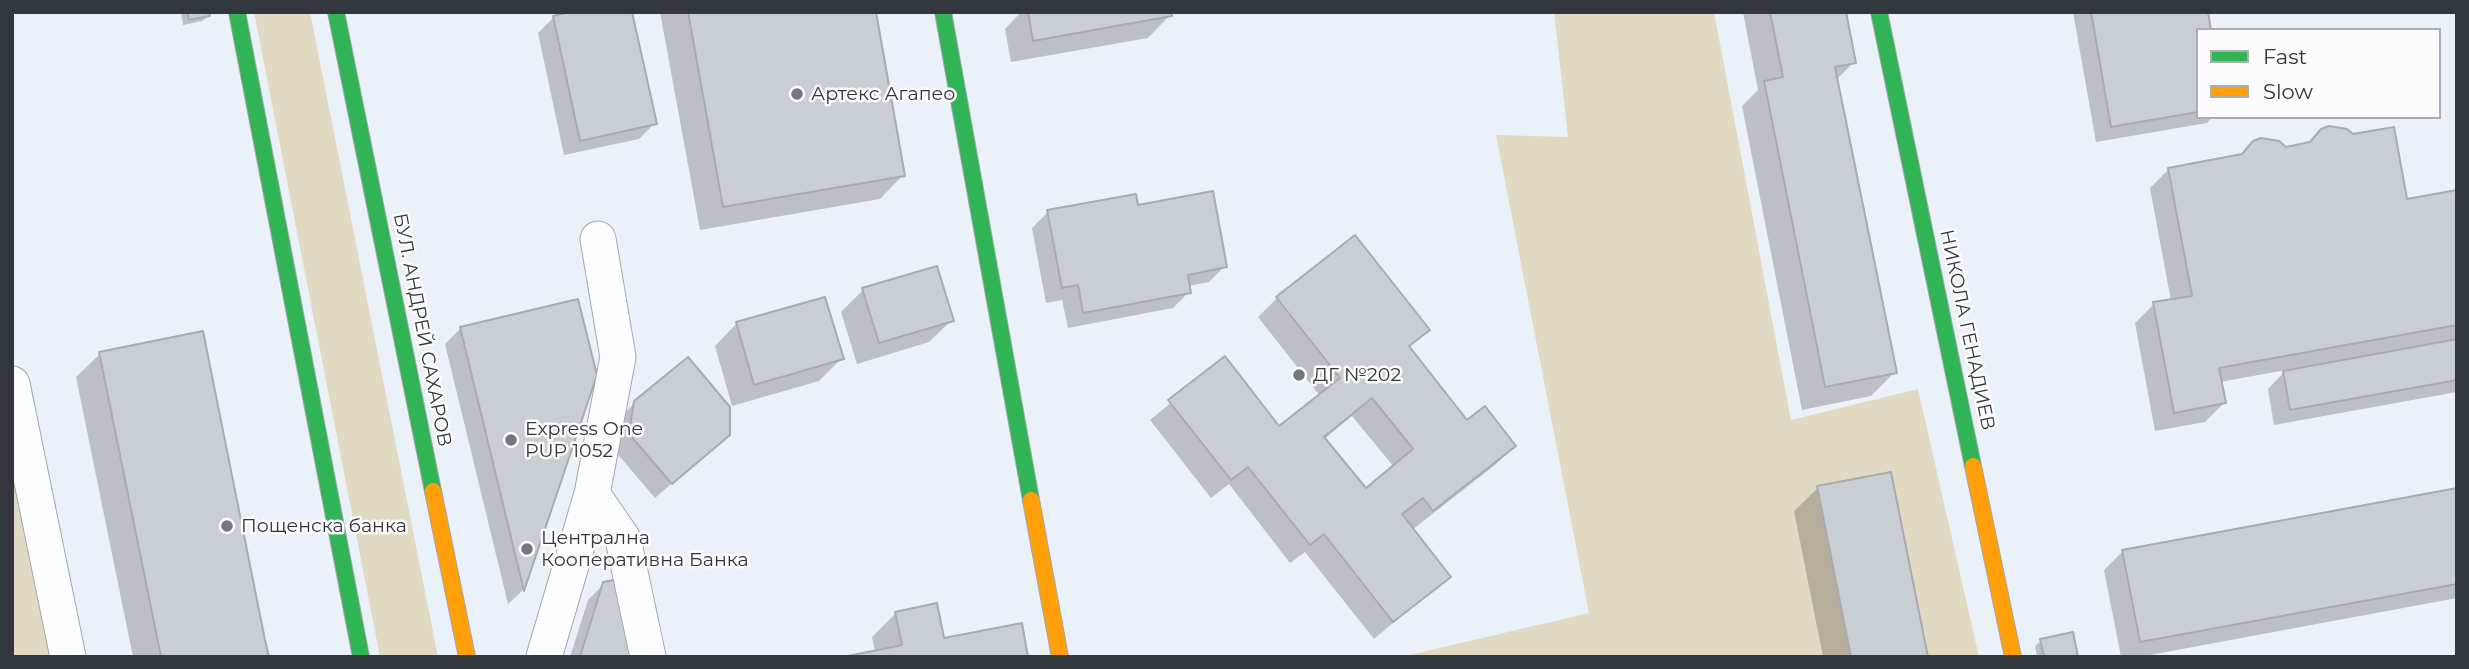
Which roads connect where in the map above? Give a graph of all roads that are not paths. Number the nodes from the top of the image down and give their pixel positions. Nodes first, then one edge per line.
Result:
1 (237, 12) edge
2 (336, 12) edge
3 (943, 12) edge
4 (1879, 12) edge
5 (597, 239) dead end
6 (12, 384) edge
7 (592, 494) junction
8 (68, 657) edge
9 (361, 657) edge
10 (467, 657) edge
11 (544, 657) edge
12 (648, 657) edge
13 (1060, 657) edge
14 (2013, 657) edge

1 - 9 main road
2 - 10 main road, БУЛ. АНДРЕЙ САХАРОВ
3 - 13 main road
4 - 14 main road, НИКОЛА ГЕНАДИЕВ
5 - 7 street
6 - 8 street
7 - 11 street
7 - 12 street

